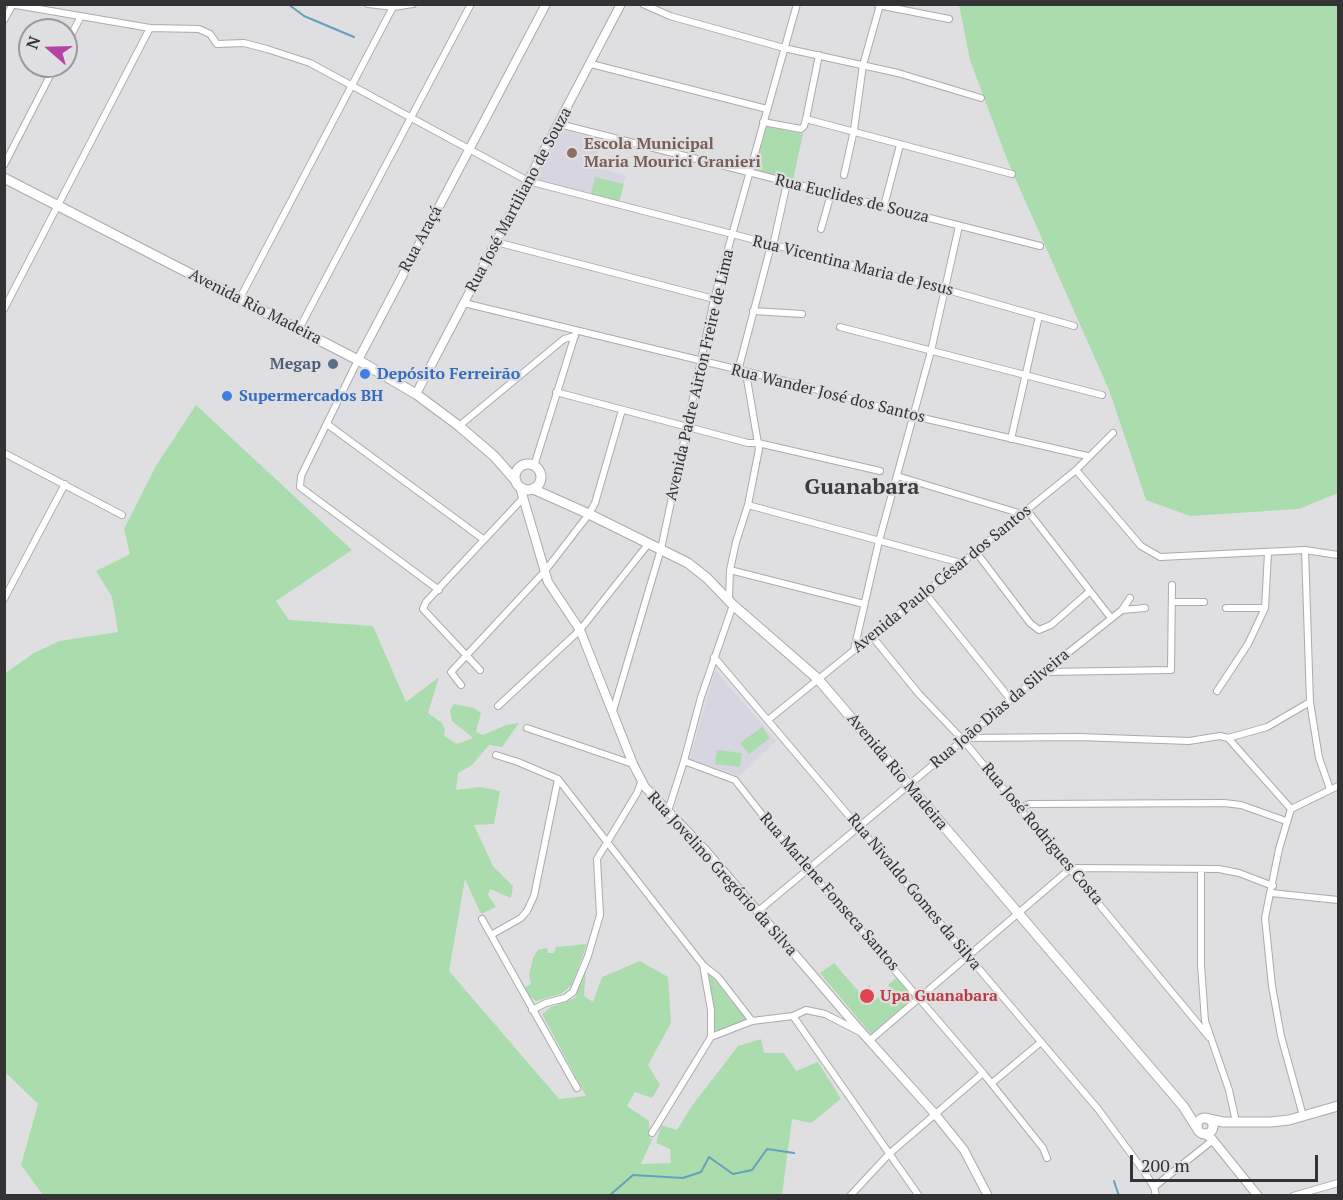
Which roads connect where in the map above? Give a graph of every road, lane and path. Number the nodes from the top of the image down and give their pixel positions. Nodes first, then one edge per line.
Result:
1 (368, 4) edge
2 (413, 4) edge
3 (471, 4) edge
4 (546, 4) edge
5 (621, 4) edge
6 (643, 4) edge
7 (797, 4) edge
8 (12, 5) edge
9 (879, 5) edge
10 (393, 7) junction
11 (80, 18) junction
12 (949, 19) dead end
13 (4, 20) edge
14 (78, 22) edge
15 (150, 28) junction
16 (784, 48) junction
17 (819, 55) junction
18 (591, 64) junction
19 (862, 65) junction
20 (49, 78) edge
21 (352, 85) junction
22 (981, 98) dead end
23 (767, 109) junction
24 (410, 117) junction
25 (806, 119) junction
26 (764, 122) junction
27 (559, 124) junction
28 (854, 130) junction
29 (900, 144) junction
30 (469, 149) junction
31 (4, 165) edge
32 (749, 174) junction
33 (1012, 174) dead end
34 (844, 175) dead end
35 (4, 178) edge
36 (528, 181) junction
37 (787, 183) junction
38 (831, 194) junction
39 (884, 206) junction
40 (58, 207) junction
41 (959, 226) junction
42 (821, 229) dead end
43 (732, 235) junction
44 (496, 242) junction
45 (773, 246) junction
46 (1040, 246) dead end
47 (944, 289) junction
48 (714, 299) junction
49 (239, 300) junction
50 (464, 303) junction
51 (4, 309) edge
52 (753, 311) junction
53 (802, 314) dead end
54 (1039, 316) junction
55 (1074, 326) dead end
56 (840, 327) dead end
57 (299, 329) junction
58 (575, 333) junction
59 (931, 351) junction
60 (358, 360) junction
61 (700, 362) junction
62 (738, 371) junction
63 (746, 372) junction
64 (1025, 376) junction
65 (556, 392) junction
66 (416, 394) junction
67 (1102, 395) dead end
68 (622, 410) junction
69 (914, 416) junction
70 (327, 424) junction
71 (459, 426) junction
72 (687, 427) junction
73 (1113, 433) dead end
74 (1011, 439) junction
75 (758, 443) junction
76 (5, 455) edge
77 (494, 456) junction
78 (1087, 456) junction
79 (523, 465) junction
80 (534, 466) junction
81 (1076, 470) junction
82 (880, 471) dead end
83 (897, 476) junction
84 (541, 478) junction
85 (65, 484) junction
86 (525, 489) junction
87 (559, 499) junction
88 (748, 505) junction
89 (1025, 512) junction
90 (590, 514) junction
91 (122, 515) dead end
92 (483, 538) junction
93 (879, 541) junction
94 (649, 543) junction
95 (662, 549) junction
96 (1305, 550) junction
97 (976, 552) junction
98 (1268, 553) junction
99 (1338, 555) edge
100 (961, 563) junction
101 (730, 570) junction
102 (545, 571) junction
103 (1172, 585) dead end
104 (438, 590) junction
105 (1090, 591) junction
106 (925, 593) junction
107 (4, 598) edge
108 (1130, 598) dead end
109 (731, 602) junction
110 (1172, 602) junction
111 (1204, 602) dead end
112 (864, 604) junction
113 (1145, 608) dead end
114 (1226, 608) dead end
115 (1265, 608) junction
116 (1122, 610) junction
117 (1111, 618) junction
118 (580, 630) junction
119 (872, 636) junction
120 (854, 651) junction
121 (466, 656) junction
122 (714, 657) junction
123 (480, 670) dead end
124 (1044, 672) junction
125 (818, 679) junction
126 (461, 685) dead end
127 (1217, 691) dead end
128 (1011, 700) junction
129 (1310, 702) junction
130 (498, 706) dead end
131 (613, 711) junction
132 (768, 720) junction
133 (527, 729) dead end
134 (1228, 738) junction
135 (965, 739) junction
136 (496, 755) dead end
137 (684, 761) junction
138 (633, 764) junction
139 (558, 779) junction
140 (642, 780) junction
141 (908, 785) junction
142 (1338, 786) edge
143 (1330, 789) junction
144 (1020, 808) junction
145 (1291, 809) junction
146 (668, 811) junction
147 (1286, 821) junction
148 (858, 827) junction
149 (607, 842) junction
150 (808, 868) junction
151 (1071, 868) junction
152 (1201, 869) junction
153 (1272, 890) junction
154 (1338, 900) edge
155 (757, 912) junction
156 (1019, 913) junction
157 (482, 919) dead end
158 (491, 935) junction
159 (968, 957) junction
160 (703, 965) junction
161 (920, 997) junction
162 (532, 1010) junction
163 (793, 1016) junction
164 (752, 1021) junction
165 (711, 1037) junction
166 (866, 1037) junction
167 (1209, 1037) junction
168 (1041, 1042) junction
169 (983, 1073) junction
170 (992, 1083) junction
171 (577, 1088) dead end
172 (1338, 1106) edge
173 (935, 1114) junction
174 (1303, 1116) junction
175 (1234, 1122) junction
176 (1208, 1129) junction
177 (652, 1133) dead end
178 (889, 1154) junction
179 (1047, 1158) dead end
180 (1338, 1183) edge
181 (1154, 1187) junction
182 (850, 1196) edge
183 (918, 1196) edge
184 (988, 1196) edge
185 (1156, 1196) edge
186 (1258, 1196) edge
187 (1293, 1196) edge

1 - 10 street
2 - 10 street
3 - 24 street
4 - 30 street, Rua Araçá
5 - 18 street, Rua José Martiliano de Souza
6 - 16 street
7 - 16 street, Avenida Padre Airton Freire de Lima
8 - 11 street
8 - 13 street
9 - 12 street
9 - 19 street
10 - 21 street
11 - 14 street
11 - 15 street
15 - 21 street, Rua Vicentina Maria de Jesus
15 - 40 street
16 - 17 street
16 - 23 street, Avenida Padre Airton Freire de Lima
17 - 19 street
17 - 25 street
18 - 23 street
18 - 27 street, Rua José Martiliano de Souza
19 - 22 street
19 - 28 street
20 - 31 street
21 - 24 street, Rua Vicentina Maria de Jesus
21 - 49 street
23 - 26 street, Avenida Padre Airton Freire de Lima
24 - 30 street, Rua Vicentina Maria de Jesus
24 - 57 street
25 - 26 street
25 - 28 street
26 - 32 street, Avenida Padre Airton Freire de Lima
27 - 32 street, Rua Euclides de Souza
27 - 36 street, Rua José Martiliano de Souza
28 - 29 street
28 - 34 street
29 - 33 street
29 - 39 street
30 - 36 street, Rua Vicentina Maria de Jesus
30 - 60 street, Rua Araçá
32 - 37 street, Rua Euclides de Souza
32 - 43 street, Avenida Padre Airton Freire de Lima
35 - 40 main road, Avenida Rio Madeira
36 - 43 street, Rua Vicentina Maria de Jesus
36 - 44 street, Rua José Martiliano de Souza
37 - 38 street, Rua Euclides de Souza
37 - 45 street
38 - 39 street, Rua Euclides de Souza
38 - 42 street
39 - 41 street, Rua Euclides de Souza
40 - 49 main road, Avenida Rio Madeira
40 - 51 street
41 - 46 street, Rua Euclides de Souza
41 - 47 street
43 - 45 street, Rua Vicentina Maria de Jesus
43 - 48 street, Avenida Padre Airton Freire de Lima
44 - 48 street
44 - 50 street, Rua José Martiliano de Souza
45 - 47 street, Rua Vicentina Maria de Jesus
45 - 52 street
47 - 54 street, Rua Vicentina Maria de Jesus
47 - 59 street
48 - 61 street, Avenida Padre Airton Freire de Lima
49 - 57 main road, Avenida Rio Madeira
50 - 58 street, Rua Wander José dos Santos
50 - 66 street, Rua José Martiliano de Souza
52 - 53 street
52 - 62 street
54 - 55 street, Rua Vicentina Maria de Jesus
54 - 64 street
56 - 59 street
57 - 60 main road, Avenida Rio Madeira
58 - 61 street, Rua Wander José dos Santos
58 - 65 street
58 - 71 street
59 - 64 street
59 - 69 street
60 - 66 main road, Avenida Rio Madeira
60 - 70 street, Rua Araçá
61 - 62 street, Rua Wander José dos Santos
61 - 72 street, Avenida Padre Airton Freire de Lima
62 - 63 street, Rua Wander José dos Santos
63 - 69 street, Rua Wander José dos Santos
63 - 75 street
64 - 67 street
64 - 74 street
65 - 68 street
65 - 80 street
66 - 71 main road, Avenida Rio Madeira
68 - 72 street
68 - 90 street
69 - 74 street, Rua Wander José dos Santos
69 - 83 street
70 - 92 street
70 - 104 street, Rua Araçá
71 - 77 main road, Avenida Rio Madeira
72 - 75 street
72 - 95 street, Avenida Padre Airton Freire de Lima
73 - 78 street, Avenida Paulo César dos Santos
74 - 78 street, Rua Wander José dos Santos
75 - 82 street
75 - 88 street
76 - 85 street
77 - 79 main road, Avenida Rio Madeira
77 - 86 main road, Avenida Rio Madeira
78 - 81 street, Avenida Paulo César dos Santos
79 - 80 main road
79 - 86 main road
80 - 84 main road
81 - 89 street, Avenida Paulo César dos Santos
81 - 98 street
83 - 89 street
83 - 93 street
84 - 86 main road
84 - 87 main road, Avenida Rio Madeira
85 - 91 street
85 - 107 street
86 - 87 main road, Avenida Rio Madeira
86 - 92 street
86 - 102 street, Rua Jovelino Gregório da Silva
87 - 90 main road, Avenida Rio Madeira
88 - 93 street
88 - 101 street
89 - 97 street, Avenida Paulo César dos Santos
89 - 105 street
90 - 94 main road, Avenida Rio Madeira
90 - 102 street
92 - 104 street
93 - 100 street
93 - 112 street
94 - 95 main road, Avenida Rio Madeira
94 - 118 street
95 - 109 main road, Avenida Rio Madeira
95 - 131 street, Avenida Padre Airton Freire de Lima
96 - 98 street
96 - 99 street
96 - 129 street
97 - 100 street, Avenida Paulo César dos Santos
97 - 105 street
98 - 115 street
100 - 106 street, Avenida Paulo César dos Santos
101 - 109 street
101 - 112 street
102 - 118 street, Rua Jovelino Gregório da Silva
102 - 121 street
103 - 110 street
104 - 121 street
105 - 117 street
106 - 119 street, Avenida Paulo César dos Santos
106 - 128 street
108 - 116 street, Rua João Dias da Silveira
109 - 122 street
109 - 125 main road, Avenida Rio Madeira
110 - 111 street
110 - 124 street
112 - 120 street
113 - 116 street
114 - 115 street
115 - 127 street
116 - 117 street, Rua João Dias da Silveira
117 - 124 street, Rua João Dias da Silveira
118 - 130 street
118 - 131 street, Rua Jovelino Gregório da Silva
119 - 120 street, Avenida Paulo César dos Santos
119 - 135 street, Rua José Rodrigues Costa
120 - 125 street, Avenida Paulo César dos Santos
121 - 123 street
121 - 126 street
122 - 132 street, Rua Nivaldo Gomes da Silva
122 - 137 street
124 - 128 street, Rua João Dias da Silveira
125 - 132 street, Avenida Paulo César dos Santos
125 - 141 main road, Avenida Rio Madeira
128 - 135 street, Rua João Dias da Silveira
129 - 134 street
129 - 143 street
131 - 138 street, Rua Jovelino Gregório da Silva
132 - 148 street, Rua Nivaldo Gomes da Silva
133 - 138 street
134 - 135 street
134 - 145 street
135 - 141 street, Rua João Dias da Silveira
135 - 144 street, Rua José Rodrigues Costa
136 - 139 street
137 - 146 street
137 - 150 street, Rua Marlene Fonseca Santos
138 - 140 street, Rua Jovelino Gregório da Silva
139 - 149 street
139 - 158 street
140 - 146 street, Rua Jovelino Gregório da Silva
140 - 149 street
141 - 148 street, Rua João Dias da Silveira
141 - 156 main road, Avenida Rio Madeira
142 - 143 street
143 - 145 street
144 - 147 street
144 - 151 street, Rua José Rodrigues Costa
145 - 147 street
146 - 155 street, Rua Jovelino Gregório da Silva
147 - 153 street
148 - 150 street, Rua João Dias da Silveira
148 - 159 street, Rua Nivaldo Gomes da Silva
149 - 160 street
149 - 162 street
150 - 155 street, Rua João Dias da Silveira
150 - 161 street, Rua Marlene Fonseca Santos
151 - 152 street
151 - 156 street
151 - 167 street, Rua José Rodrigues Costa
152 - 153 street
152 - 167 street
153 - 154 street
153 - 174 street
155 - 166 street, Rua Jovelino Gregório da Silva
156 - 159 street
156 - 176 main road, Avenida Rio Madeira
157 - 158 street
158 - 162 street
159 - 161 street
159 - 168 street, Rua Nivaldo Gomes da Silva
160 - 164 street
160 - 165 street
161 - 166 street
161 - 169 street, Rua Marlene Fonseca Santos
162 - 171 street
163 - 164 street
163 - 166 street
163 - 178 street
164 - 165 street
165 - 177 street
166 - 173 street, Rua Jovelino Gregório da Silva
167 - 175 street
168 - 170 street
168 - 181 street, Rua Nivaldo Gomes da Silva
169 - 170 street, Rua Marlene Fonseca Santos
169 - 173 street
170 - 179 street, Rua Marlene Fonseca Santos
172 - 174 main road
173 - 178 street
173 - 184 street, Rua Jovelino Gregório da Silva
174 - 175 main road
175 - 176 main road
176 - 181 street
176 - 186 street
178 - 182 street
178 - 183 street
180 - 187 street
181 - 185 street

